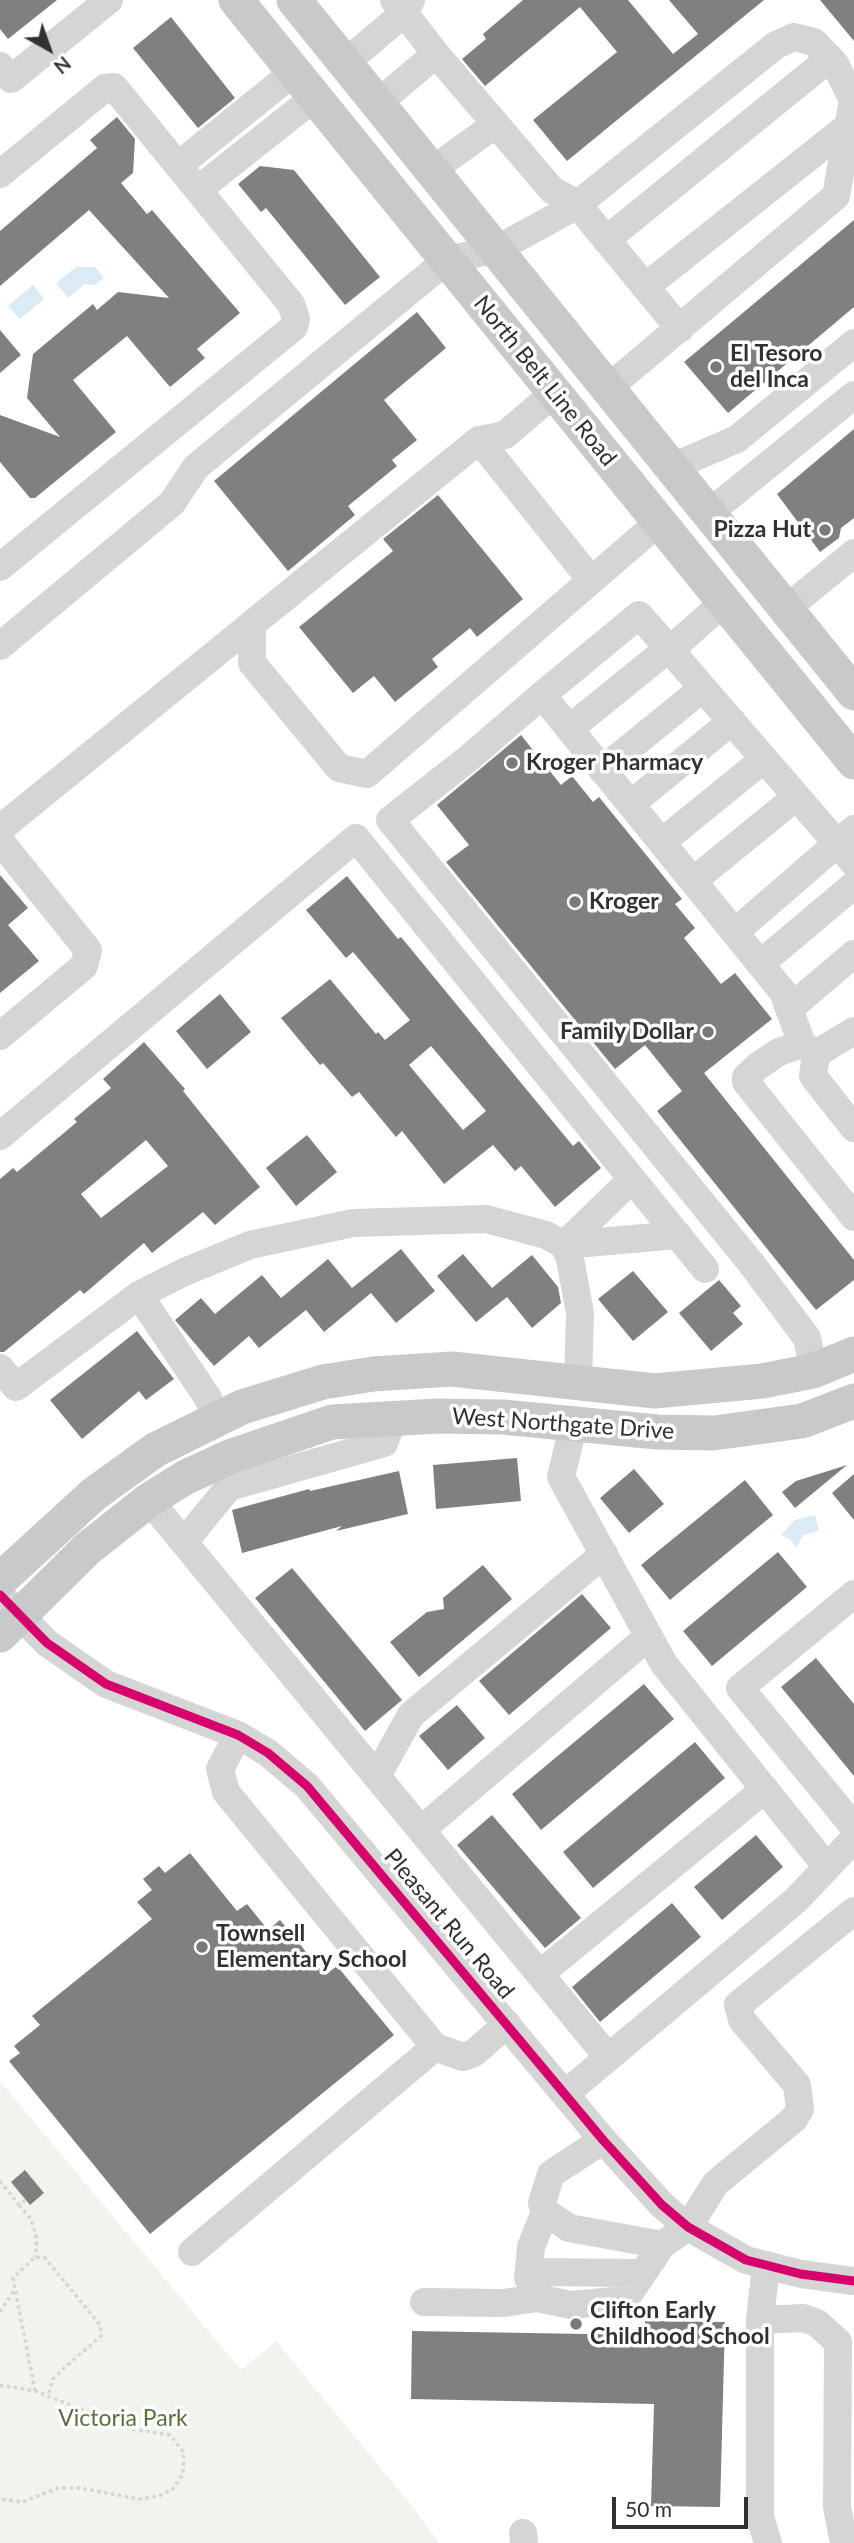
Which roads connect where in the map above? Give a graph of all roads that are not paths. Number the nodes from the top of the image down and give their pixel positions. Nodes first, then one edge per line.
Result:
1 (109, 0) edge
2 (236, 0) edge
3 (294, 0) edge
4 (403, 4) edge
5 (337, 53) junction
6 (436, 54) junction
7 (830, 58) junction
8 (0, 66) edge
9 (304, 85) junction
10 (378, 103) junction
11 (496, 124) junction
12 (847, 127) junction
13 (224, 128) junction
14 (245, 153) junction
15 (180, 164) junction
16 (432, 170) junction
17 (0, 174) edge
18 (199, 189) junction
19 (577, 204) junction
20 (606, 240) junction
21 (497, 249) junction
22 (447, 260) junction
23 (645, 287) junction
24 (680, 329) junction
25 (854, 343) edge
26 (608, 388) junction
27 (554, 393) junction
28 (854, 395) edge
29 (480, 440) junction
30 (672, 467) junction
31 (709, 513) junction
32 (667, 531) junction
33 (853, 556) edge
34 (0, 567) edge
35 (591, 580) junction
36 (724, 603) junction
37 (786, 609) junction
38 (252, 624) junction
39 (0, 646) edge
40 (670, 649) junction
41 (703, 688) junction
42 (854, 693) edge
43 (542, 695) junction
44 (732, 721) junction
45 (569, 729) junction
46 (764, 759) junction
47 (854, 762) edge
48 (602, 769) junction
49 (796, 797) junction
50 (631, 804) junction
51 (0, 833) edge
52 (0, 841) edge
53 (662, 842) junction
54 (848, 846) edge
55 (693, 881) junction
56 (854, 885) edge
57 (734, 932) junction
58 (854, 954) edge
59 (760, 964) junction
60 (789, 1009) junction
61 (854, 1031) edge
62 (0, 1036) edge
63 (809, 1049) junction
64 (845, 1098) edge
65 (854, 1128) edge
66 (0, 1136) edge
67 (632, 1179) junction
68 (854, 1217) edge
69 (678, 1235) junction
70 (564, 1245) junction
71 (705, 1269) dead end
72 (139, 1295) junction
73 (854, 1354) edge
74 (0, 1368) edge
75 (814, 1371) junction
76 (578, 1380) junction
77 (755, 1382) junction
78 (854, 1401) edge
79 (216, 1418) junction
80 (575, 1423) junction
81 (762, 1426) junction
82 (231, 1472) junction
83 (149, 1500) junction
84 (184, 1542) junction
85 (604, 1554) junction
86 (0, 1580) edge
87 (854, 1594) edge
88 (6, 1615) edge
89 (649, 1636) junction
90 (740, 1688) junction
91 (704, 1713) junction
92 (238, 1735) junction
93 (377, 1776) junction
94 (765, 1789) junction
95 (854, 1827) edge
96 (421, 1830) junction
97 (854, 1839) edge
98 (827, 1867) junction
99 (854, 1911) edge
100 (540, 1974) junction
101 (507, 2024) junction
102 (435, 2047) junction
103 (608, 2057) junction
104 (565, 2094) junction
105 (603, 2140) junction
106 (545, 2211) junction
107 (688, 2227) junction
108 (662, 2245) junction
109 (192, 2252) dead end
110 (765, 2265) junction
111 (854, 2281) edge
112 (533, 2285) junction
113 (424, 2302) dead end
114 (760, 2320) junction
115 (768, 2543) edge
116 (844, 2543) edge

1 - 8 street
2 - 9 main road, North Belt Line Road
3 - 5 main road, North Belt Line Road
4 - 5 street
4 - 6 street
5 - 9 main road
5 - 10 main road, North Belt Line Road
6 - 10 street
6 - 11 street
7 - 12 street
7 - 19 street
7 - 20 street
9 - 13 street
9 - 14 street
9 - 22 main road, North Belt Line Road
10 - 16 main road, North Belt Line Road
11 - 16 street
11 - 19 street
12 - 23 street
12 - 24 street
13 - 14 street
13 - 15 street
14 - 18 street
15 - 17 street
15 - 18 street
16 - 21 main road, North Belt Line Road
18 - 34 street
19 - 20 street
19 - 21 street
20 - 23 street
21 - 22 street
21 - 26 main road, North Belt Line Road
22 - 27 main road, North Belt Line Road
22 - 39 street
23 - 24 street
24 - 26 street
25 - 30 street
26 - 30 main road, North Belt Line Road
27 - 29 street
27 - 32 main road, North Belt Line Road
28 - 31 street
29 - 35 street
29 - 38 street
30 - 31 main road, North Belt Line Road
31 - 32 main road
31 - 37 main road, North Belt Line Road
32 - 35 street
32 - 36 main road, North Belt Line Road
33 - 37 street
35 - 38 street
36 - 40 street
36 - 47 main road, North Belt Line Road
37 - 42 main road, North Belt Line Road
38 - 51 street
40 - 41 street
40 - 43 street
40 - 45 street
41 - 44 street
41 - 48 street
43 - 45 street
43 - 75 street
44 - 46 street
44 - 50 street
45 - 48 street
46 - 49 street
46 - 53 street
48 - 50 street
49 - 54 street
49 - 55 street
50 - 53 street
52 - 62 street
53 - 55 street
54 - 57 street
55 - 57 street
56 - 59 street
57 - 59 street
58 - 60 street
59 - 60 street
60 - 63 street
61 - 63 street
63 - 64 street
63 - 68 street
64 - 65 street
66 - 67 street
67 - 69 street
67 - 70 street
69 - 70 street
69 - 71 street
70 - 72 street
70 - 76 street
72 - 74 street
72 - 79 street
73 - 75 main road, West Northgate Drive
75 - 77 main road, West Northgate Drive
76 - 77 main road, West Northgate Drive
76 - 79 main road, West Northgate Drive
76 - 80 main road
77 - 81 main road
78 - 81 main road, West Northgate Drive
79 - 82 main road
79 - 86 main road, West Northgate Drive
80 - 81 main road, West Northgate Drive
80 - 82 main road, West Northgate Drive
80 - 85 street
82 - 83 main road, West Northgate Drive
82 - 84 street
83 - 84 street
83 - 88 main road, West Northgate Drive
84 - 93 street
85 - 89 street
85 - 93 street
87 - 90 street
88 - 92 street, Pleasant Run Road
89 - 91 street
89 - 96 street
90 - 91 street
90 - 95 street
91 - 94 street
92 - 101 street, Pleasant Run Road
92 - 102 street
93 - 96 street
94 - 98 street
94 - 100 street
96 - 100 street
97 - 98 street
98 - 103 street
99 - 107 street
100 - 103 street
101 - 102 street
101 - 104 street, Pleasant Run Road
102 - 109 street
103 - 104 street
104 - 105 street, Pleasant Run Road
105 - 106 street
105 - 107 street, Pleasant Run Road
106 - 108 street
106 - 112 street
107 - 108 street
107 - 110 street, Pleasant Run Road
108 - 112 street
110 - 111 street, Pleasant Run Road
110 - 114 street
112 - 113 street
114 - 115 street
114 - 116 street

